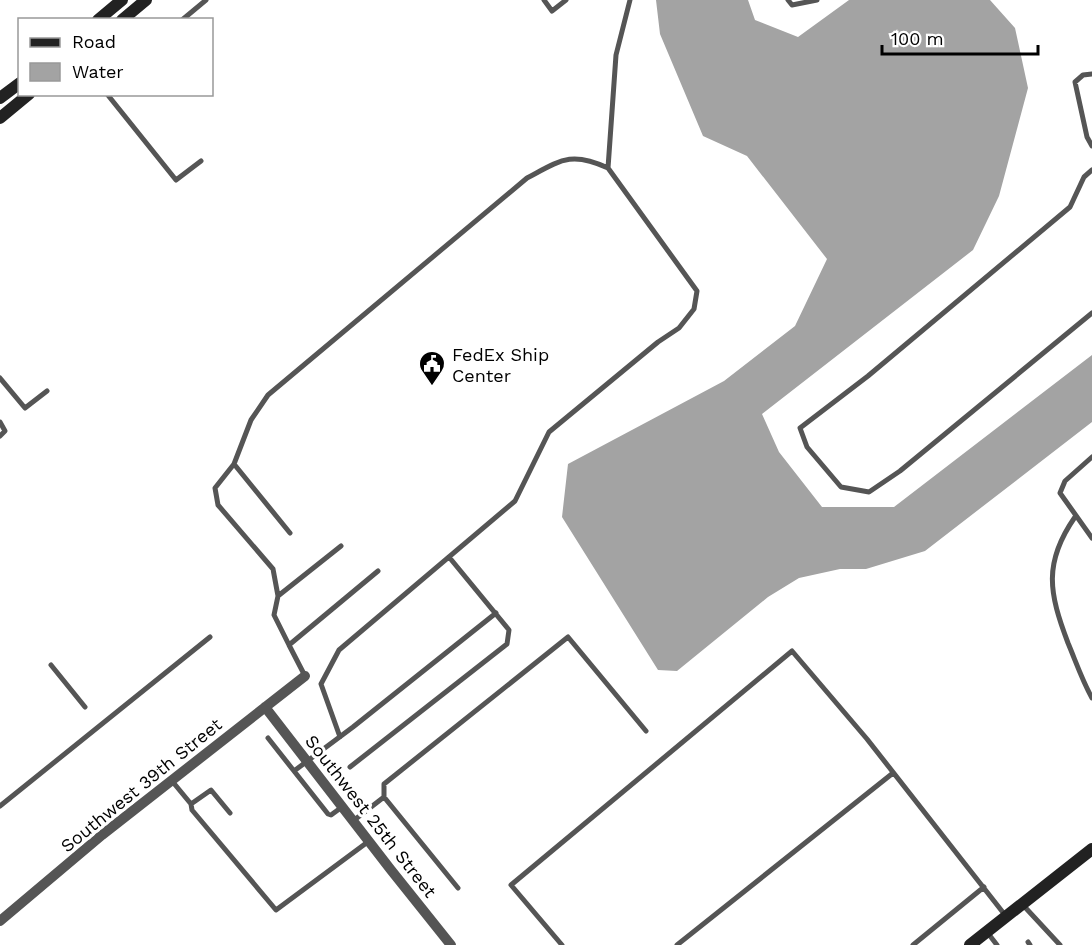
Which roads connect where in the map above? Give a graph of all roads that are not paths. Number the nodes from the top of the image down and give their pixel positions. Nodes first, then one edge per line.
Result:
1 (122, 0) edge
2 (146, 0) edge
3 (206, 0) edge
4 (544, 0) edge
5 (566, 0) edge
6 (630, 0) edge
7 (788, 0) edge
8 (817, 0) edge
9 (100, 18) edge
10 (124, 18) edge
11 (184, 18) edge
12 (1092, 74) edge
13 (18, 85) edge
14 (27, 96) edge
15 (108, 96) edge
16 (0, 99) edge
17 (0, 118) edge
18 (1092, 146) edge
19 (201, 161) dead end
20 (609, 168) junction
21 (1092, 170) edge
22 (1092, 313) edge
23 (0, 378) edge
24 (47, 391) dead end
25 (0, 422) edge
26 (0, 436) edge
27 (1092, 457) edge
28 (234, 464) junction
29 (1075, 517) junction
30 (290, 533) dead end
31 (1092, 538) edge
32 (341, 546) dead end
33 (449, 557) junction
34 (378, 571) dead end
35 (278, 596) junction
36 (496, 613) junction
37 (210, 637) dead end
38 (290, 645) junction
39 (51, 664) dead end
40 (305, 676) joint
41 (1092, 698) edge
42 (85, 706) dead end
43 (265, 707) junction
44 (646, 731) dead end
45 (340, 737) junction
46 (268, 738) dead end
47 (307, 761) junction
48 (350, 767) dead end
49 (294, 771) junction
50 (893, 772) junction
51 (172, 781) junction
52 (384, 797) junction
53 (191, 804) junction
54 (0, 806) edge
55 (342, 807) junction
56 (230, 813) dead end
57 (353, 820) junction
58 (369, 841) junction
59 (1092, 849) edge
60 (984, 887) junction
61 (458, 888) dead end
62 (1022, 904) junction
63 (1006, 917) junction
64 (0, 921) edge
65 (987, 932) junction
66 (681, 944) edge
67 (975, 944) edge
68 (451, 945) edge
69 (562, 945) edge
70 (913, 945) edge
71 (998, 945) edge
72 (1060, 945) edge

1 - 9 street
2 - 10 street
3 - 11 lane
4 - 5 lane
6 - 20 lane
7 - 8 lane
12 - 18 lane
13 - 16 street
14 - 17 street
15 - 19 lane
20 - 28 lane
20 - 33 lane
21 - 22 lane
23 - 24 lane
25 - 26 lane
27 - 29 lane
28 - 30 lane
28 - 35 lane
29 - 31 lane
29 - 41 lane
32 - 35 lane
33 - 36 lane
33 - 45 lane
34 - 38 lane
35 - 38 lane
36 - 45 lane
36 - 48 lane
37 - 54 lane
38 - 40 lane
39 - 42 lane
40 - 43 street, Southwest 39th Street
43 - 47 street, Southwest 25th Street
43 - 51 street, Southwest 39th Street
44 - 52 lane
45 - 47 lane
46 - 49 lane
47 - 49 lane
47 - 55 street, Southwest 25th Street
49 - 55 lane
50 - 60 lane
50 - 66 lane
50 - 69 lane
51 - 53 lane
51 - 64 street, Southwest 39th Street
52 - 57 lane
52 - 61 lane
53 - 56 lane
53 - 58 lane
55 - 57 street, Southwest 25th Street
57 - 58 street, Southwest 25th Street
58 - 68 street, Southwest 25th Street
59 - 62 street
60 - 63 lane
60 - 70 lane
62 - 63 street
62 - 72 lane
63 - 65 street
65 - 67 street
65 - 71 lane

